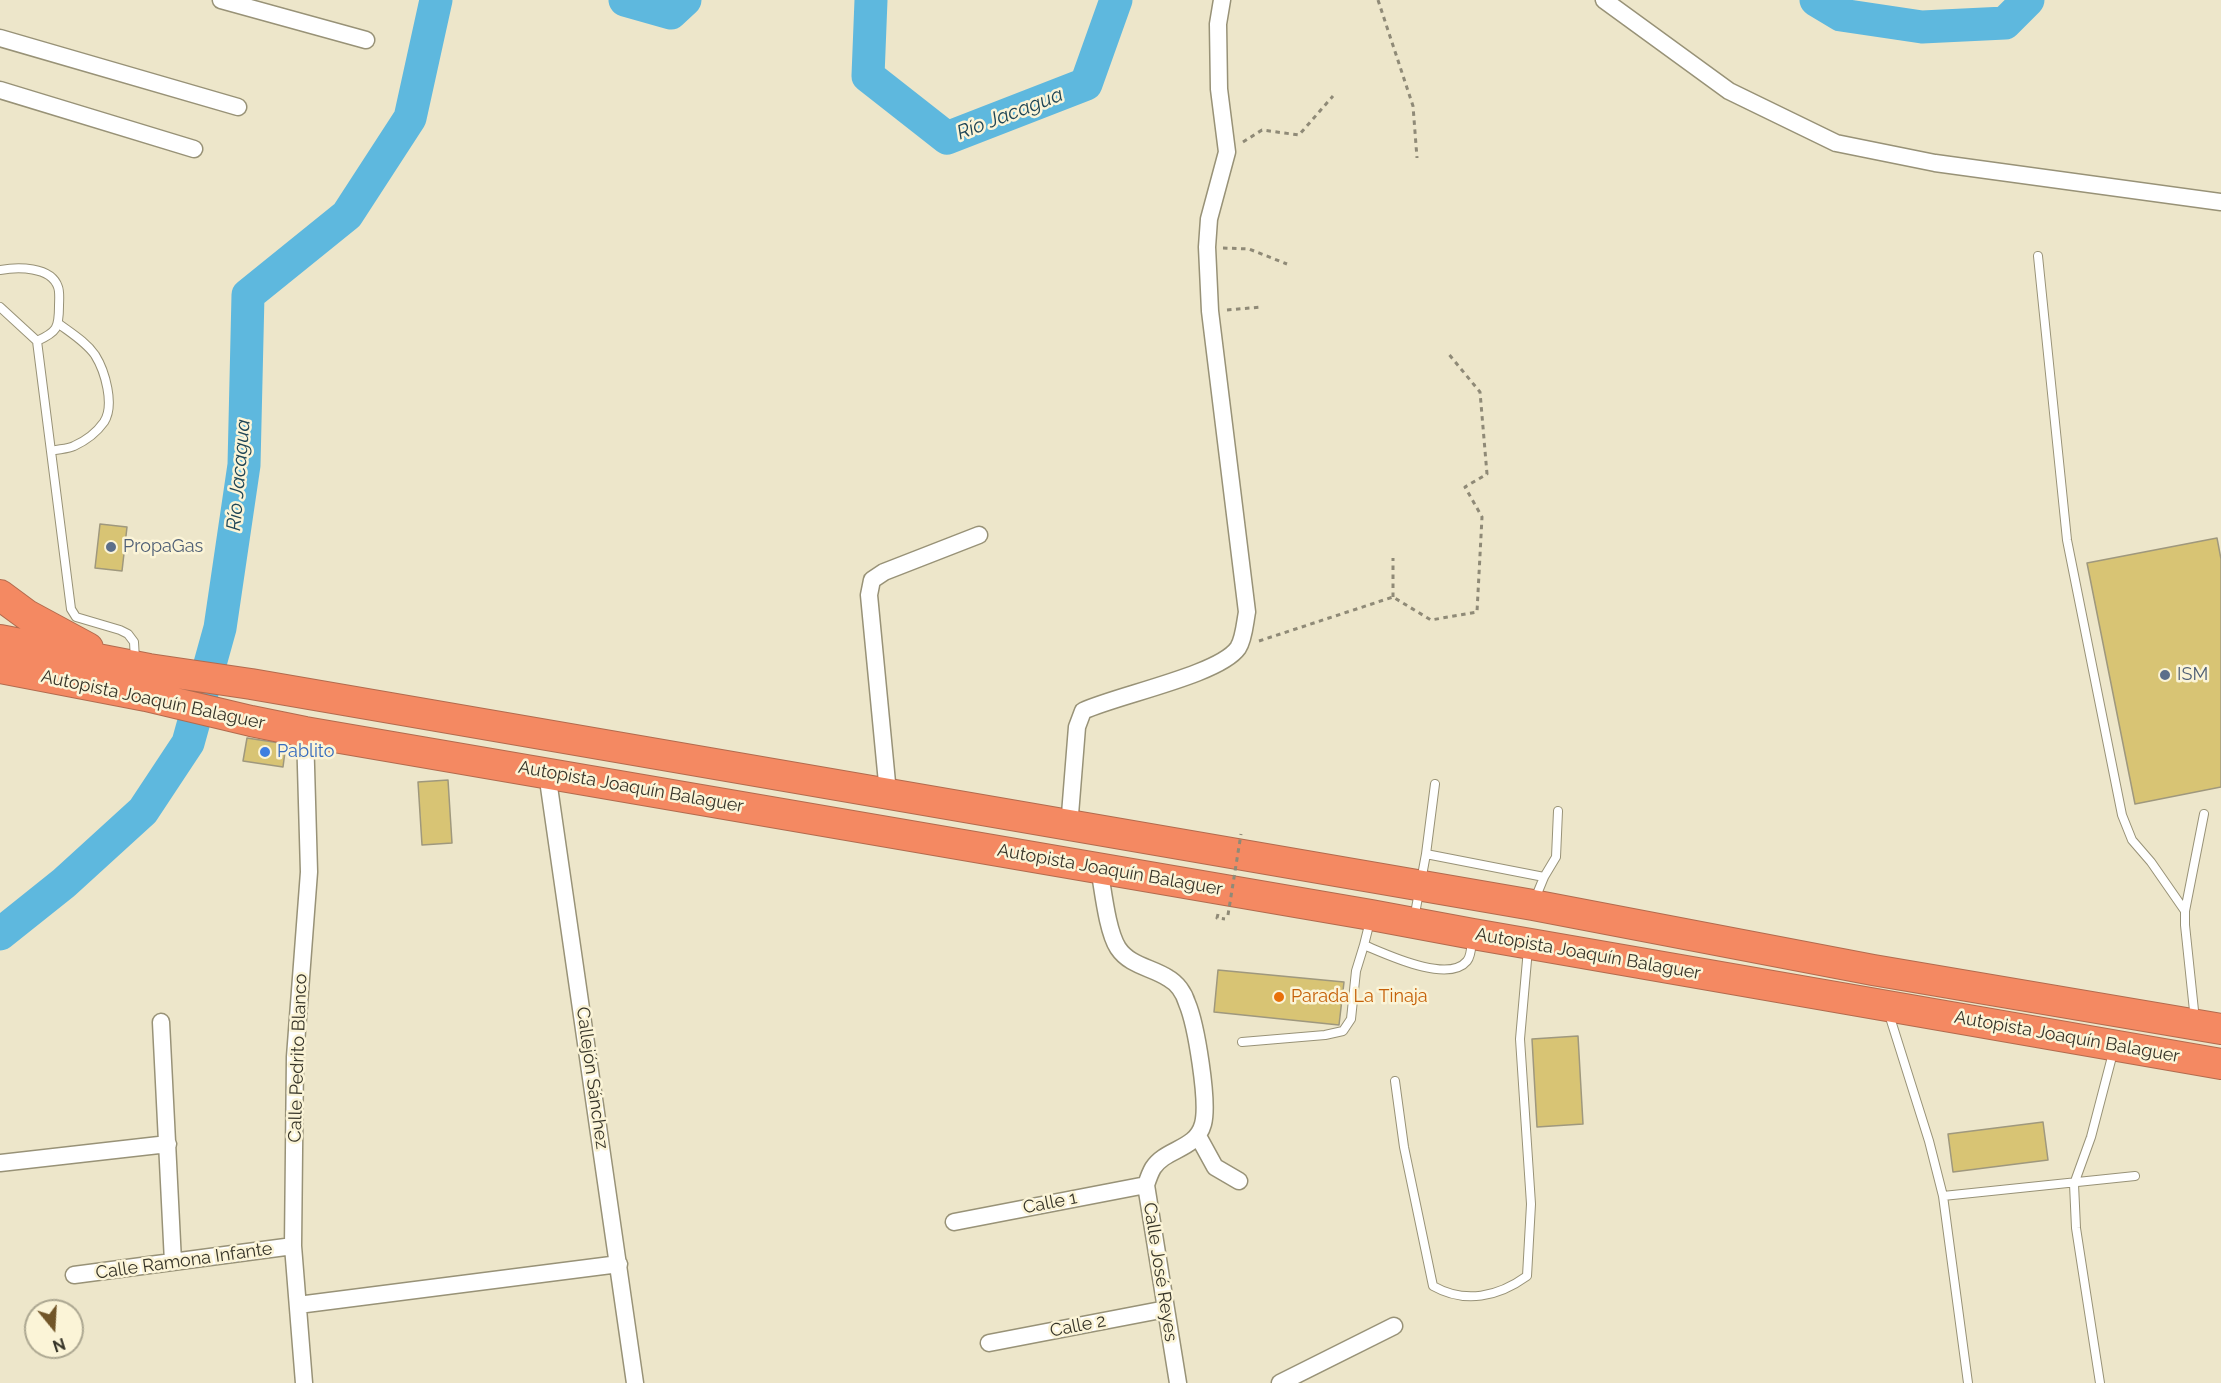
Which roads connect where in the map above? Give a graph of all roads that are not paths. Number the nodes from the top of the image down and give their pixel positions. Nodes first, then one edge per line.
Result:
1 (221, 0) edge
2 (1222, 0) edge
3 (1604, 0) edge
4 (0, 38) edge
5 (366, 40) dead end
6 (0, 90) edge
7 (238, 107) dead end
8 (194, 149) dead end
9 (2221, 202) edge
10 (2038, 256) dead end
11 (0, 270) edge
12 (0, 307) edge
13 (59, 324) junction
14 (37, 340) junction
15 (51, 451) junction
16 (979, 535) dead end
17 (0, 595) edge
18 (0, 640) edge
19 (0, 668) edge
20 (137, 673) junction
21 (305, 732) junction
22 (547, 773) junction
23 (1435, 784) dead end
24 (888, 793) junction
25 (1558, 811) dead end
26 (2204, 814) dead end
27 (1069, 827) junction
28 (1426, 854) junction
29 (1099, 868) junction
30 (1544, 877) junction
31 (1420, 887) junction
32 (1533, 905) junction
33 (2185, 911) junction
34 (1371, 915) junction
35 (1414, 922) junction
36 (1473, 934) junction
37 (1529, 943) junction
38 (1364, 945) junction
39 (1886, 1005) junction
40 (161, 1022) dead end
41 (2208, 1027) edge
42 (1242, 1042) dead end
43 (2115, 1046) junction
44 (2221, 1064) edge
45 (1395, 1081) dead end
46 (1198, 1136) junction
47 (168, 1144) junction
48 (0, 1163) edge
49 (2135, 1176) dead end
50 (1239, 1181) dead end
51 (2074, 1184) junction
52 (1146, 1185) junction
53 (1943, 1196) junction
54 (954, 1222) dead end
55 (293, 1246) junction
56 (173, 1262) junction
57 (619, 1264) junction
58 (74, 1275) dead end
59 (298, 1305) junction
60 (1166, 1309) junction
61 (1394, 1326) dead end
62 (989, 1343) dead end
63 (304, 1383) edge
64 (635, 1383) edge
65 (1178, 1383) edge
66 (1280, 1383) edge
67 (1968, 1383) edge
68 (2100, 1383) edge

1 - 5 street
2 - 27 street
3 - 9 street
4 - 7 street
6 - 8 street
10 - 33 lane
11 - 13 lane
12 - 14 lane
13 - 14 lane
13 - 15 lane
14 - 15 lane
15 - 20 lane
16 - 24 street
17 - 20 highway
18 - 20 highway, Autopista Joaquín Balaguer
19 - 20 highway, Autopista Joaquín Balaguer
20 - 21 highway, Autopista Joaquín Balaguer
20 - 24 highway, Autopista Joaquín Balaguer
21 - 22 highway, Autopista Joaquín Balaguer
21 - 55 street, Calle Pedrito Blanco
22 - 29 highway, Autopista Joaquín Balaguer
22 - 57 street, Callejón Sánchez
23 - 28 lane
24 - 27 highway, Autopista Joaquín Balaguer
25 - 30 lane
26 - 33 lane
27 - 31 highway, Autopista Joaquín Balaguer
28 - 30 lane
28 - 31 lane
29 - 34 highway, Autopista Joaquín Balaguer
29 - 46 street
30 - 32 lane
31 - 32 highway, Autopista Joaquín Balaguer
31 - 35 lane
32 - 41 highway, Autopista Joaquín Balaguer
33 - 41 lane
34 - 35 highway, Autopista Joaquín Balaguer
34 - 38 lane
35 - 36 highway, Autopista Joaquín Balaguer
36 - 37 highway, Autopista Joaquín Balaguer
36 - 38 lane
37 - 39 highway, Autopista Joaquín Balaguer
37 - 45 lane
38 - 42 lane
39 - 43 highway, Autopista Joaquín Balaguer
39 - 53 lane
40 - 47 street
43 - 44 highway, Autopista Joaquín Balaguer
43 - 51 lane
46 - 50 street
46 - 52 street, Calle José Reyes
47 - 48 street
47 - 56 street
49 - 51 lane
51 - 53 lane
51 - 68 lane
52 - 54 street, Calle 1
52 - 60 street, Calle José Reyes
53 - 67 lane
55 - 56 street, Calle Ramona Infante
55 - 59 street, Calle Pedrito Blanco
56 - 58 street, Calle Ramona Infante
57 - 59 street
57 - 64 street, Callejón Sánchez
59 - 63 street, Calle Pedrito Blanco
60 - 62 street, Calle 2
60 - 65 street, Calle José Reyes
61 - 66 street

